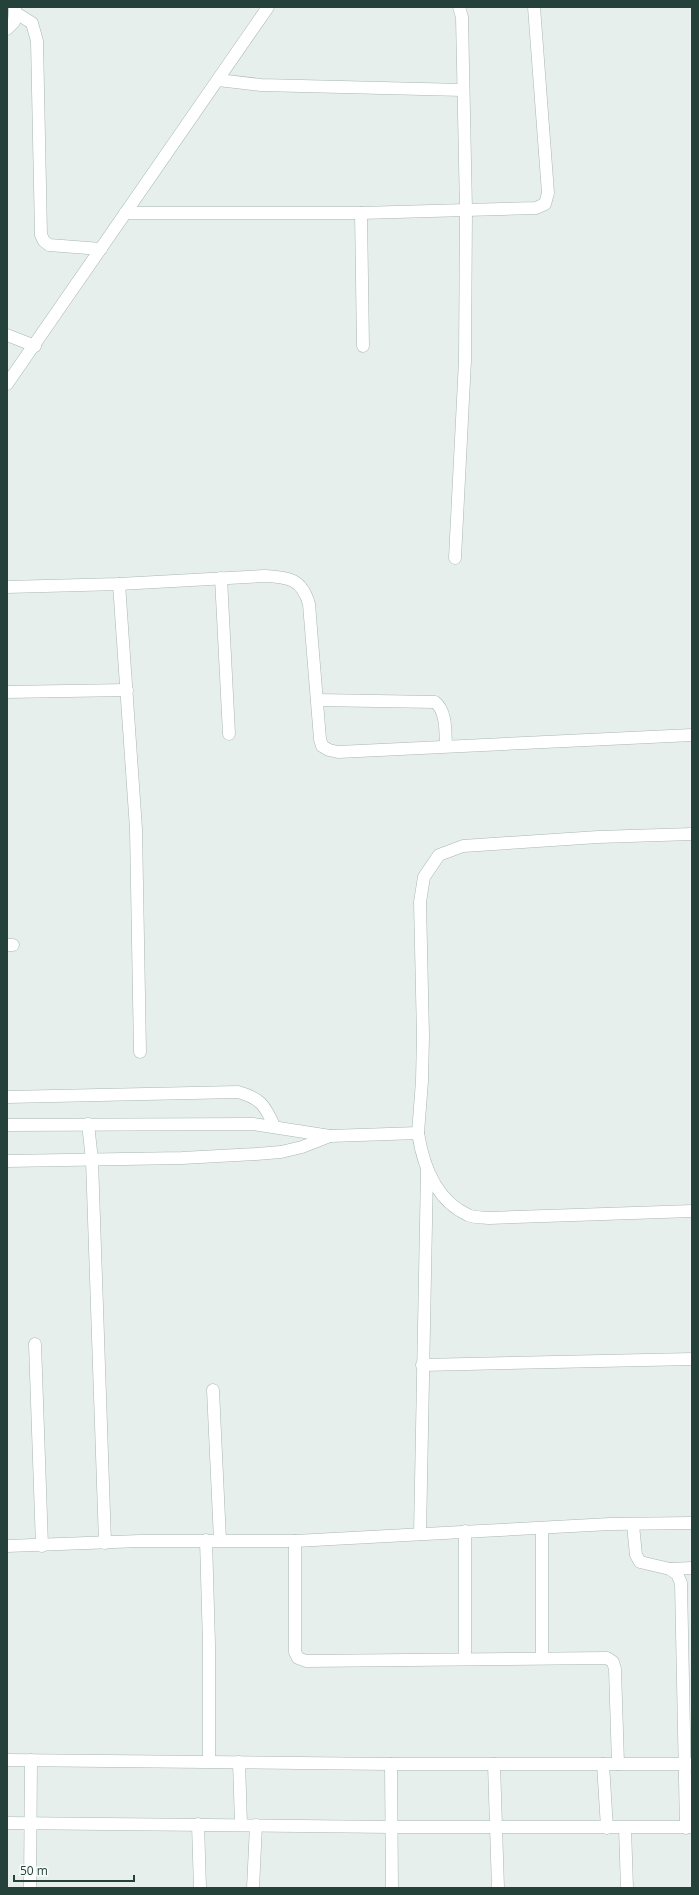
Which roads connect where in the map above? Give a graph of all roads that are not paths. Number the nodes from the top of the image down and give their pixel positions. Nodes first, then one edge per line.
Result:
1 (268, 7) edge
2 (459, 7) edge
3 (534, 7) edge
4 (16, 10) edge
5 (7, 29) edge
6 (218, 80) junction
7 (463, 90) junction
8 (466, 210) junction
9 (125, 213) junction
10 (361, 213) junction
11 (101, 249) junction
12 (7, 335) edge
13 (35, 346) junction
14 (363, 346) dead end
15 (7, 384) edge
16 (455, 558) dead end
17 (221, 578) junction
18 (120, 584) junction
19 (7, 586) edge
20 (127, 690) junction
21 (7, 692) edge
22 (317, 700) junction
23 (229, 734) dead end
24 (692, 735) edge
25 (446, 745) junction
26 (692, 834) edge
27 (140, 1052) dead end
28 (7, 1097) edge
29 (88, 1124) junction
30 (7, 1125) edge
31 (274, 1126) junction
32 (418, 1132) junction
33 (330, 1136) junction
34 (92, 1160) junction
35 (7, 1161) edge
36 (427, 1170) junction
37 (692, 1211) edge
38 (36, 1344) dead end
39 (692, 1359) edge
40 (422, 1365) junction
41 (213, 1390) dead end
42 (692, 1523) edge
43 (633, 1525) junction
44 (542, 1528) junction
45 (465, 1531) junction
46 (420, 1534) junction
47 (206, 1540) junction
48 (220, 1540) junction
49 (295, 1541) junction
50 (105, 1543) junction
51 (7, 1546) edge
52 (42, 1546) junction
53 (692, 1568) edge
54 (670, 1569) junction
55 (542, 1658) junction
56 (465, 1659) junction
57 (7, 1760) edge
58 (31, 1760) junction
59 (209, 1761) junction
60 (239, 1762) junction
61 (391, 1764) junction
62 (494, 1764) junction
63 (603, 1764) junction
64 (618, 1764) junction
65 (689, 1764) edge
66 (30, 1822) junction
67 (7, 1823) edge
68 (198, 1824) junction
69 (241, 1824) junction
70 (256, 1825) junction
71 (391, 1827) junction
72 (496, 1827) junction
73 (607, 1828) junction
74 (625, 1828) junction
75 (689, 1828) edge
76 (30, 1888) edge
77 (200, 1888) edge
78 (253, 1888) edge
79 (392, 1888) edge
80 (498, 1888) edge
81 (627, 1888) edge

1 - 6 street
2 - 7 street
3 - 8 street
4 - 5 street
4 - 11 street
6 - 7 street
6 - 9 street
7 - 8 street
8 - 10 street
8 - 16 street
9 - 10 street
9 - 11 street
10 - 14 street
11 - 13 street
12 - 13 street
13 - 15 street
17 - 18 street
17 - 22 street
17 - 23 street
18 - 19 street
18 - 20 street
20 - 21 street
20 - 27 street
22 - 25 street
22 - 25 street
24 - 25 street
26 - 32 street
28 - 31 street
29 - 30 street
29 - 31 street
29 - 34 street
31 - 33 street
32 - 33 street
32 - 36 street
33 - 34 street
34 - 35 street
34 - 50 street
36 - 37 street
36 - 40 street
38 - 52 street
39 - 40 street
40 - 46 street
41 - 48 street
42 - 43 street
43 - 44 street
43 - 54 street
44 - 45 street
44 - 55 street
45 - 46 street
45 - 56 street
46 - 49 street
47 - 48 street
47 - 50 street
47 - 59 street
48 - 49 street
49 - 56 street
50 - 52 street
51 - 52 street
53 - 54 street
54 - 65 street
55 - 56 street
55 - 64 street
57 - 58 street
58 - 59 street
58 - 66 street
59 - 60 street
60 - 61 street
60 - 69 street
61 - 62 street
61 - 71 street
62 - 63 street
62 - 72 street
63 - 64 street
63 - 73 street
64 - 65 street
65 - 75 street
66 - 67 street
66 - 68 street
66 - 76 street
68 - 69 street
68 - 77 street
69 - 70 street
70 - 71 street
70 - 78 street
71 - 72 street
71 - 79 street
72 - 73 street
72 - 80 street
73 - 74 street
74 - 75 street
74 - 81 street

